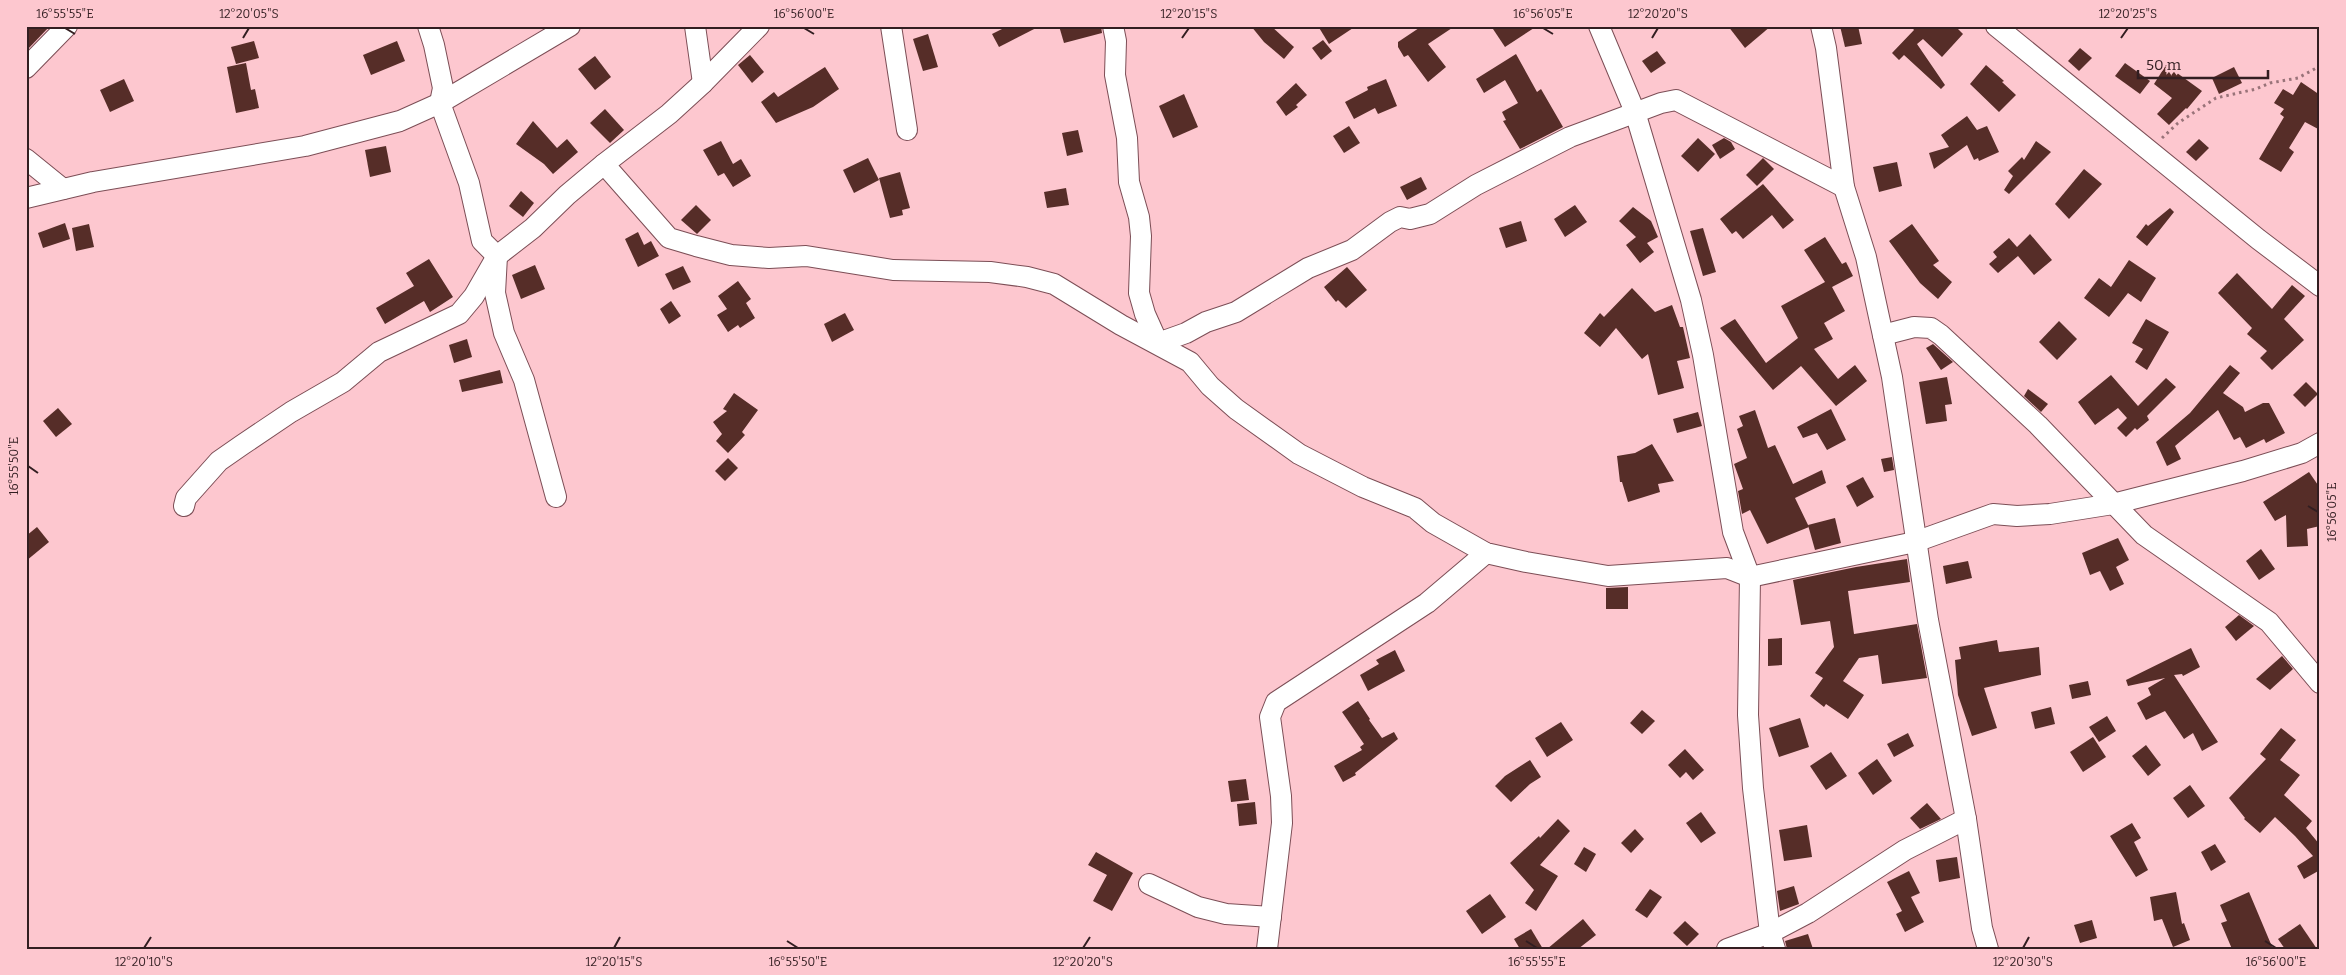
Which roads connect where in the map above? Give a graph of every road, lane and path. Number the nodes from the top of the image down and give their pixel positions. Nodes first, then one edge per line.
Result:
1 (67, 26) edge
2 (428, 26) edge
3 (570, 26) edge
4 (695, 26) edge
5 (759, 26) edge
6 (891, 26) edge
7 (1114, 26) edge
8 (1599, 26) edge
9 (1821, 26) edge
10 (1996, 26) edge
11 (2320, 66) edge
12 (26, 68) edge
13 (703, 83) junction
14 (440, 103) junction
15 (1635, 112) junction
16 (907, 130) dead end
17 (2150, 151) junction
18 (26, 159) edge
19 (604, 164) junction
20 (1844, 187) junction
21 (63, 189) junction
22 (26, 198) edge
23 (498, 256) junction
24 (2320, 286) edge
25 (1882, 335) junction
26 (1158, 343) junction
27 (2320, 443) edge
28 (556, 497) dead end
29 (2113, 504) junction
30 (184, 506) dead end
31 (1915, 542) junction
32 (1486, 553) junction
33 (1750, 577) junction
34 (2320, 683) edge
35 (1966, 819) junction
36 (1149, 884) dead end
37 (1271, 917) junction
38 (1772, 941) edge
39 (1267, 949) edge
40 (1727, 949) edge
41 (1988, 949) edge

1 - 12 street
2 - 14 street
3 - 14 street
4 - 13 street
5 - 13 street
6 - 16 street
7 - 26 street
8 - 15 street
9 - 20 street
10 - 17 street
11 - 17 path
13 - 19 street
14 - 21 street
14 - 23 street
15 - 20 street
15 - 26 street
15 - 33 street
17 - 24 street
18 - 21 street
19 - 23 street
19 - 26 street
20 - 25 street
21 - 22 street
23 - 28 street
23 - 30 street
25 - 29 street
25 - 31 street
26 - 32 street
27 - 29 street
29 - 31 street
29 - 34 street
31 - 33 street
31 - 35 street
32 - 33 street
32 - 37 street
33 - 38 street
35 - 38 street
35 - 41 street
36 - 37 street
37 - 39 street
38 - 40 street

